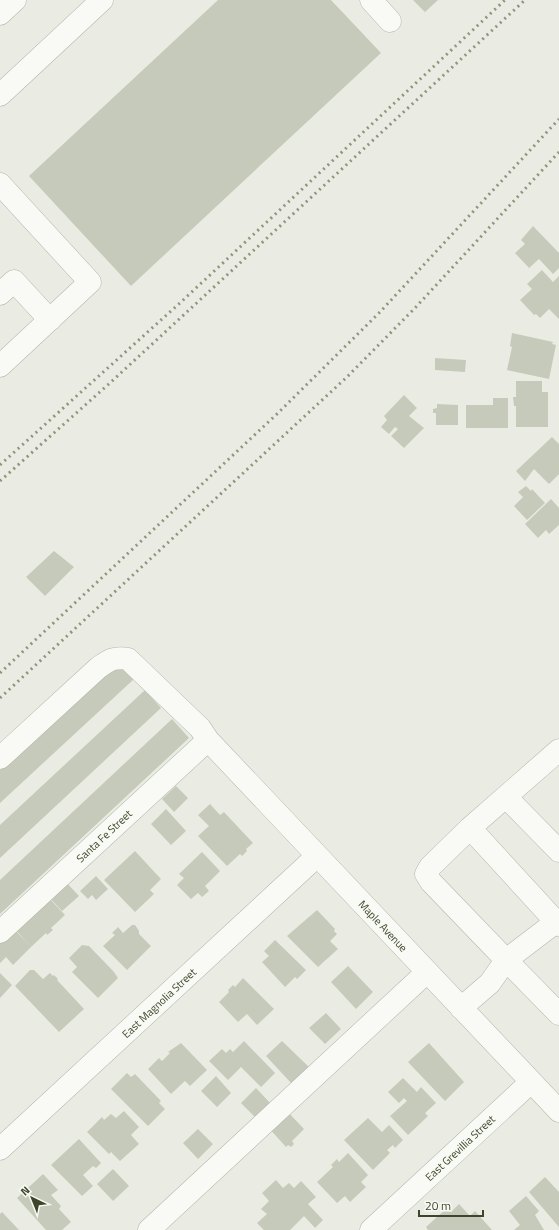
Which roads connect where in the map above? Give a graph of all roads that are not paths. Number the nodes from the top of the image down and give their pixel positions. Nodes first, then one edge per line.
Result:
1 (15, 0) edge
2 (102, 0) edge
3 (371, 0) edge
4 (0, 14) edge
5 (390, 21) dead end
6 (0, 95) edge
7 (0, 184) edge
8 (0, 294) edge
9 (50, 320) junction
10 (0, 366) edge
11 (208, 740) junction
12 (559, 750) edge
13 (0, 758) edge
14 (506, 797) junction
15 (470, 828) junction
16 (557, 846) edge
17 (317, 856) junction
18 (557, 923) edge
19 (0, 932) edge
20 (506, 960) junction
21 (427, 972) junction
22 (461, 1008) junction
23 (559, 1014) edge
24 (531, 1082) junction
25 (559, 1112) edge
26 (0, 1150) edge
27 (149, 1230) edge
28 (371, 1230) edge

1 - 4 street
2 - 6 street
3 - 5 street
7 - 9 street
8 - 9 street
9 - 10 street
11 - 13 street, Maple Avenue
11 - 17 street, Maple Avenue
11 - 19 street, Santa Fe Street
12 - 14 street
14 - 15 street
14 - 16 street
15 - 18 street
15 - 20 street
17 - 21 street, Maple Avenue
17 - 26 street, East Magnolia Street
18 - 20 street
20 - 22 street
20 - 23 street
21 - 22 street, Maple Avenue
21 - 27 street
22 - 24 street, Maple Avenue
24 - 25 street, Maple Avenue
24 - 28 street, East Grevillia Street

